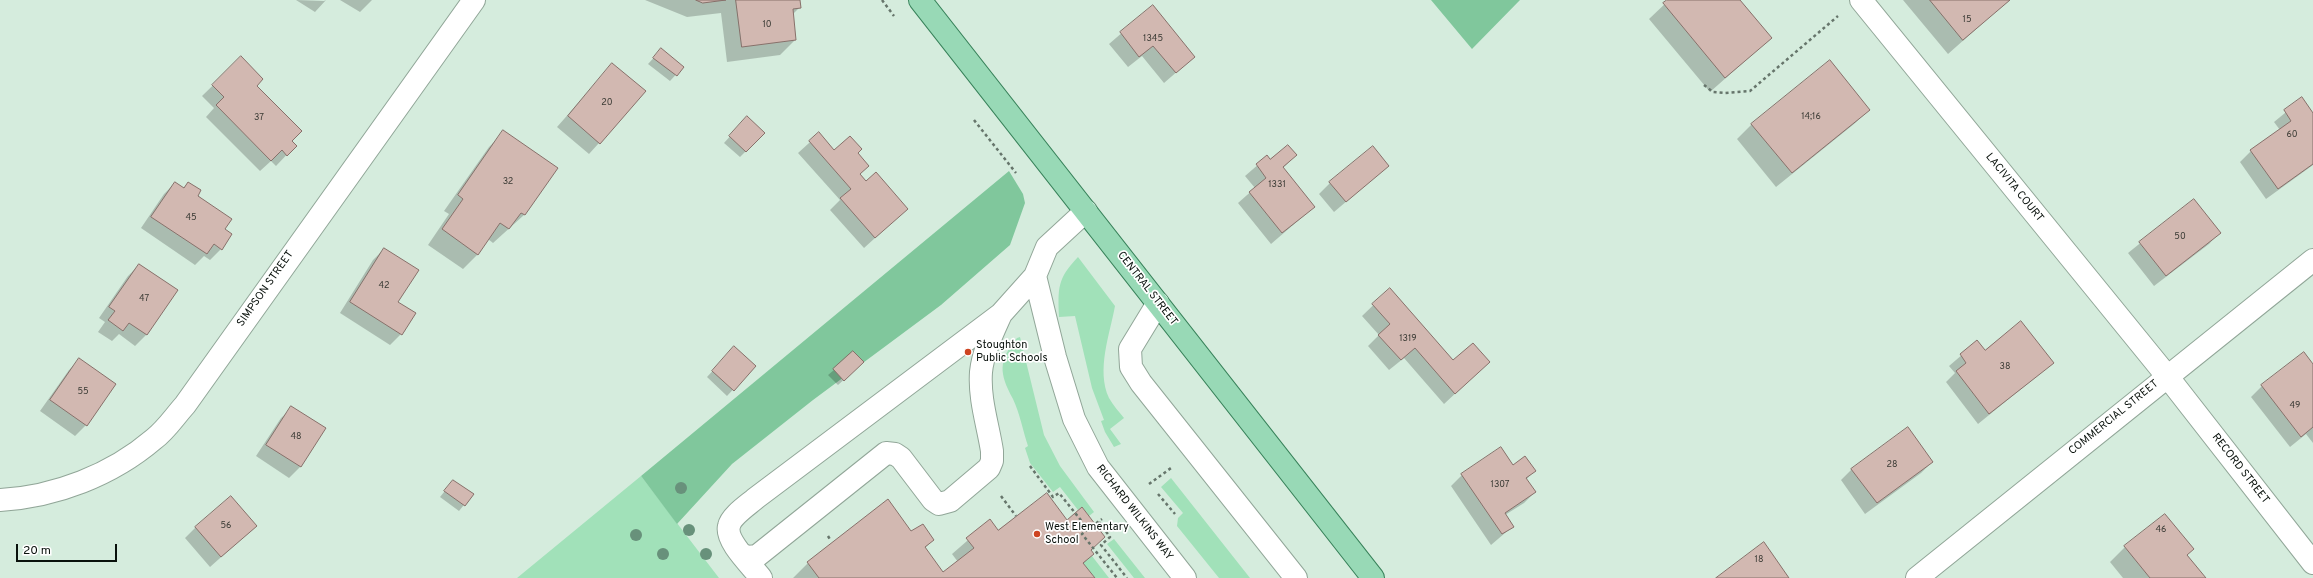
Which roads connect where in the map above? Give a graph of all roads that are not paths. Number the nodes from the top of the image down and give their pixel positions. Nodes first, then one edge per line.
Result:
1 (474, 0) edge
2 (920, 0) edge
3 (1861, 0) edge
4 (1086, 211) junction
5 (2313, 260) edge
6 (1034, 276) junction
7 (1158, 303) junction
8 (1001, 314) junction
9 (2167, 376) junction
10 (0, 500) edge
11 (743, 555) junction
12 (2313, 563) edge
13 (761, 578) edge
14 (1185, 578) edge
15 (1296, 578) edge
16 (1373, 578) edge
17 (1917, 578) edge

1 - 10 street, SIMPSON STREET
2 - 4 main road, CENTRAL STREET
3 - 9 street, LACIVITA COURT
4 - 6 street
4 - 7 main road, CENTRAL STREET
5 - 9 street, COMMERCIAL STREET
6 - 8 street
6 - 14 street, RICHARD WILKINS WAY
7 - 15 street
7 - 16 main road, CENTRAL STREET
8 - 11 street
8 - 11 street
9 - 12 street, RECORD STREET
9 - 17 street, COMMERCIAL STREET
11 - 13 street

